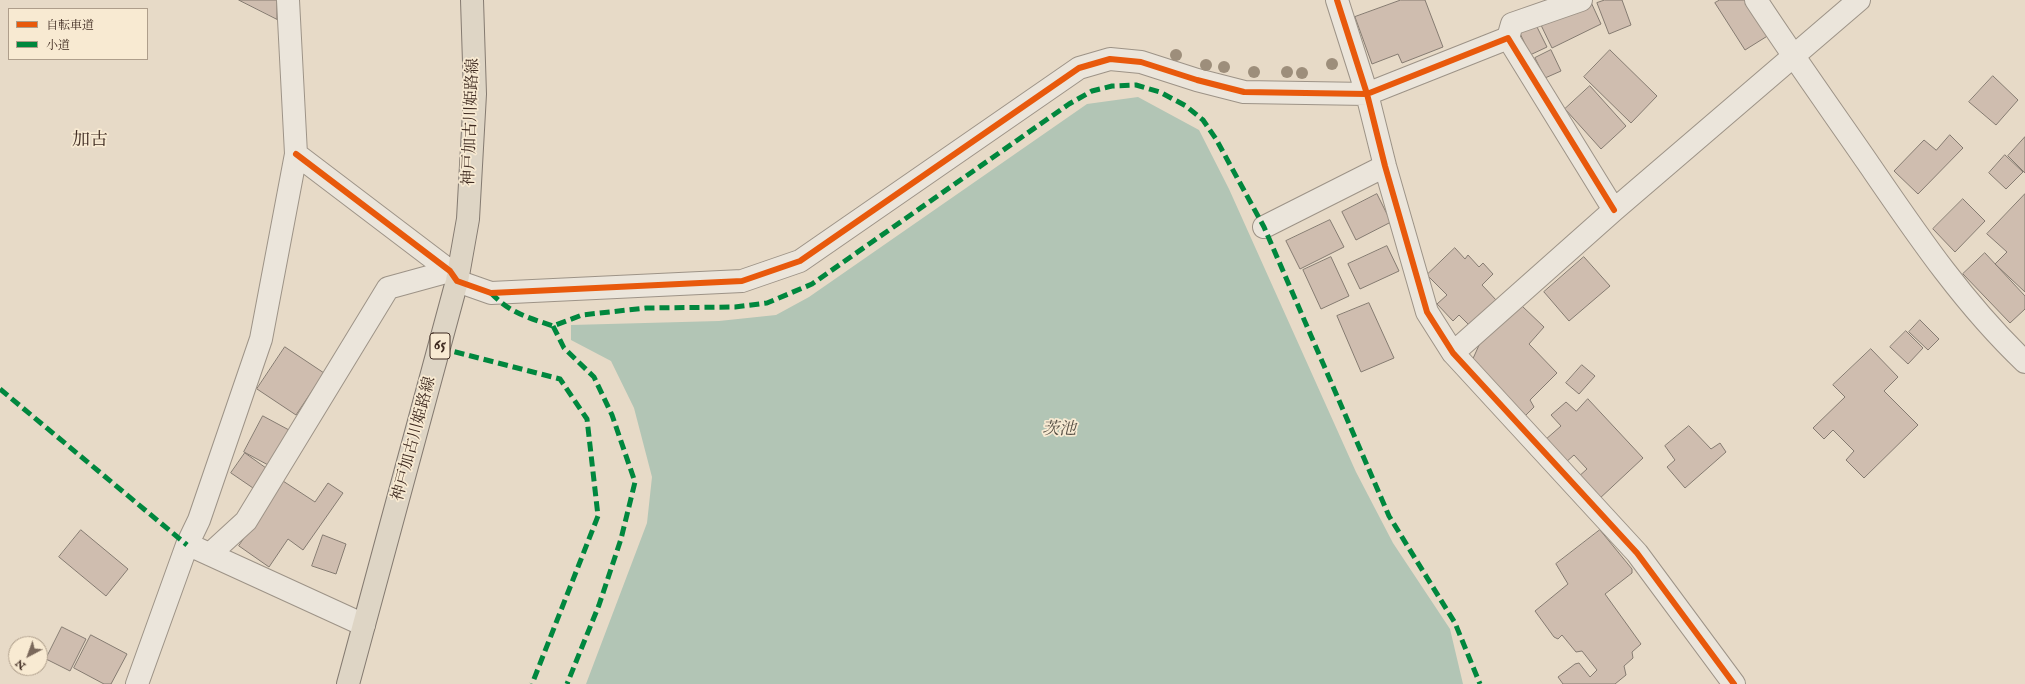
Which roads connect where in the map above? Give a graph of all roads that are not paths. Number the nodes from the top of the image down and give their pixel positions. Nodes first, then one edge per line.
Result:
1 (288, 0) edge
2 (472, 0) edge
3 (1337, 0) edge
4 (1581, 0) edge
5 (1756, 0) edge
6 (1859, 0) edge
7 (1508, 38) junction
8 (1793, 57) junction
9 (1367, 94) junction
10 (296, 154) junction
11 (1385, 166) junction
12 (1614, 210) junction
13 (1264, 227) dead end
14 (454, 276) junction
15 (1453, 353) junction
16 (2025, 362) edge
17 (187, 545) junction
18 (210, 554) junction
19 (364, 625) junction
20 (137, 684) edge
21 (348, 684) edge
22 (1734, 684) edge

1 - 10 street
2 - 14 main road, 神戸加古川姫路線 / 65
3 - 9 street
4 - 7 street
5 - 8 street
6 - 8 street
7 - 9 street
7 - 12 street
8 - 12 street
8 - 16 street
9 - 11 street
9 - 14 street
10 - 14 street
10 - 17 street
11 - 13 street
11 - 15 street
12 - 15 street
14 - 18 street
14 - 19 main road, 神戸加古川姫路線 / 65
15 - 22 street
17 - 18 street
17 - 20 street
18 - 19 street
19 - 21 main road, 神戸加古川姫路線 / 65

